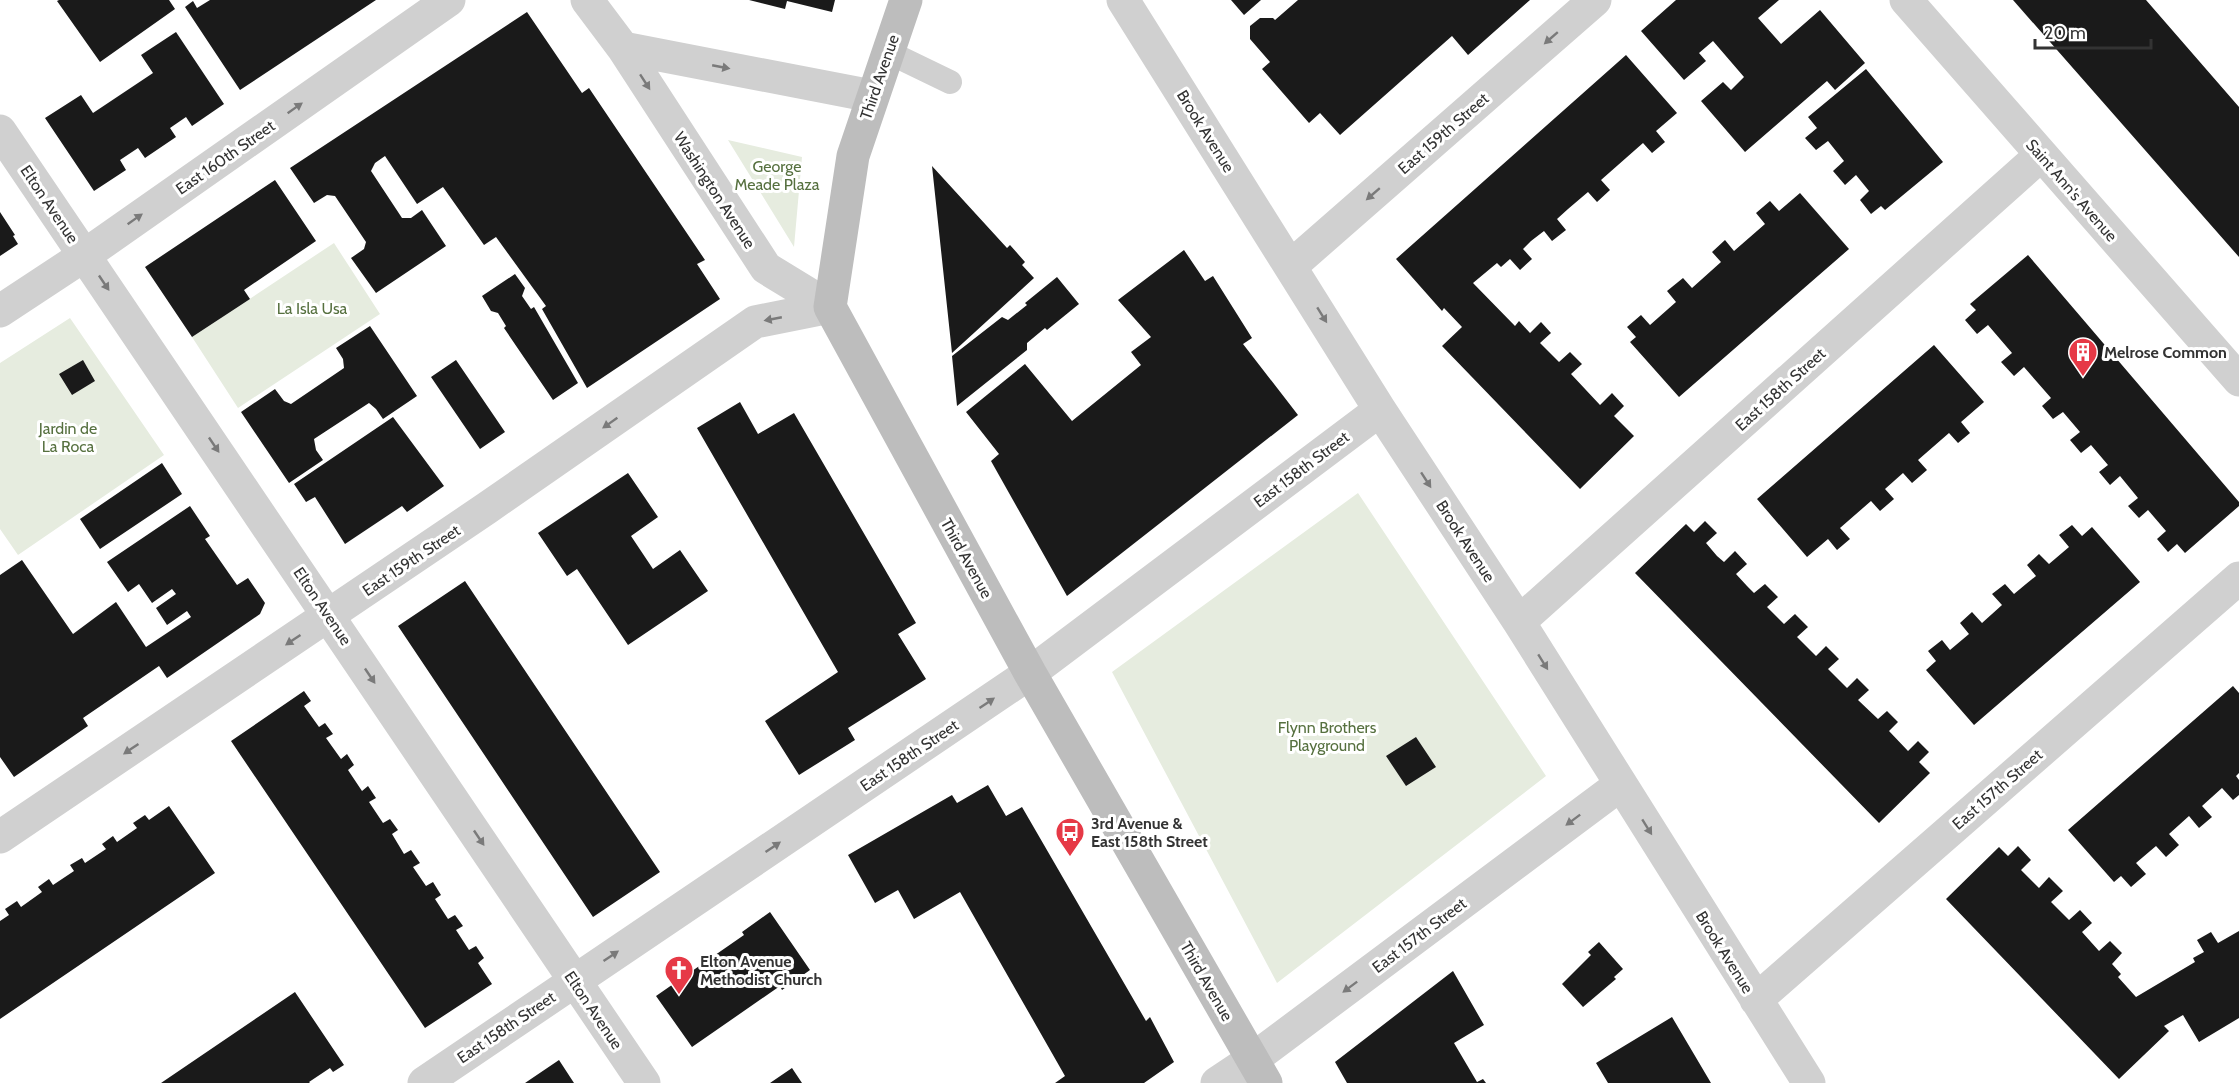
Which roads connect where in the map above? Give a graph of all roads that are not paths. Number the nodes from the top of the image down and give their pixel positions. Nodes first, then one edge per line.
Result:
1 (449, 0) edge
2 (587, 0) edge
3 (906, 0) edge
4 (1123, 0) edge
5 (1596, 0) edge
6 (1906, 0) edge
7 (623, 48) junction
8 (888, 52) junction
9 (950, 82) dead end
10 (872, 96) junction
11 (0, 131) edge
12 (2041, 155) junction
13 (85, 255) junction
14 (1291, 266) junction
15 (830, 308) junction
16 (0, 311) edge
17 (2239, 380) edge
18 (1380, 410) junction
19 (2239, 579) edge
20 (329, 615) junction
21 (1519, 622) junction
22 (1030, 673) junction
23 (1620, 785) junction
24 (0, 837) edge
25 (575, 981) junction
26 (1756, 1000) junction
27 (1259, 1071) edge
28 (424, 1083) edge
29 (644, 1083) edge
30 (1217, 1083) edge
31 (1809, 1083) edge

13 -> 1 street, East 160th Street
2 - 7 street, Washington Avenue
3 - 8 main road, Third Avenue
4 - 14 street, Brook Avenue
5 -> 14 street, East 159th Street
6 - 12 street, Saint Ann's Avenue
7 -> 10 street
7 -> 15 street, Washington Avenue
8 - 9 lane
8 - 10 main road, Third Avenue
10 - 15 main road, Third Avenue
11 - 13 street, Elton Avenue
12 - 17 street, Saint Ann's Avenue
12 - 21 street, East 158th Street
13 - 16 street, East 160th Street
13 -> 20 street, Elton Avenue
14 -> 18 street, Brook Avenue
15 -> 20 street, East 159th Street
15 - 22 main road, Third Avenue
18 -> 21 street, Brook Avenue
18 - 22 street, East 158th Street
19 - 26 street, East 157th Street
20 -> 24 street, East 159th Street
20 -> 25 street, Elton Avenue
21 -> 23 street, Brook Avenue
25 -> 22 street, East 158th Street
22 - 27 main road, Third Avenue
23 -> 26 street, Brook Avenue
23 -> 27 street, East 157th Street
25 - 28 street, East 158th Street
25 - 29 street, Elton Avenue
26 - 31 street, Brook Avenue
27 - 30 street, East 157th Street

